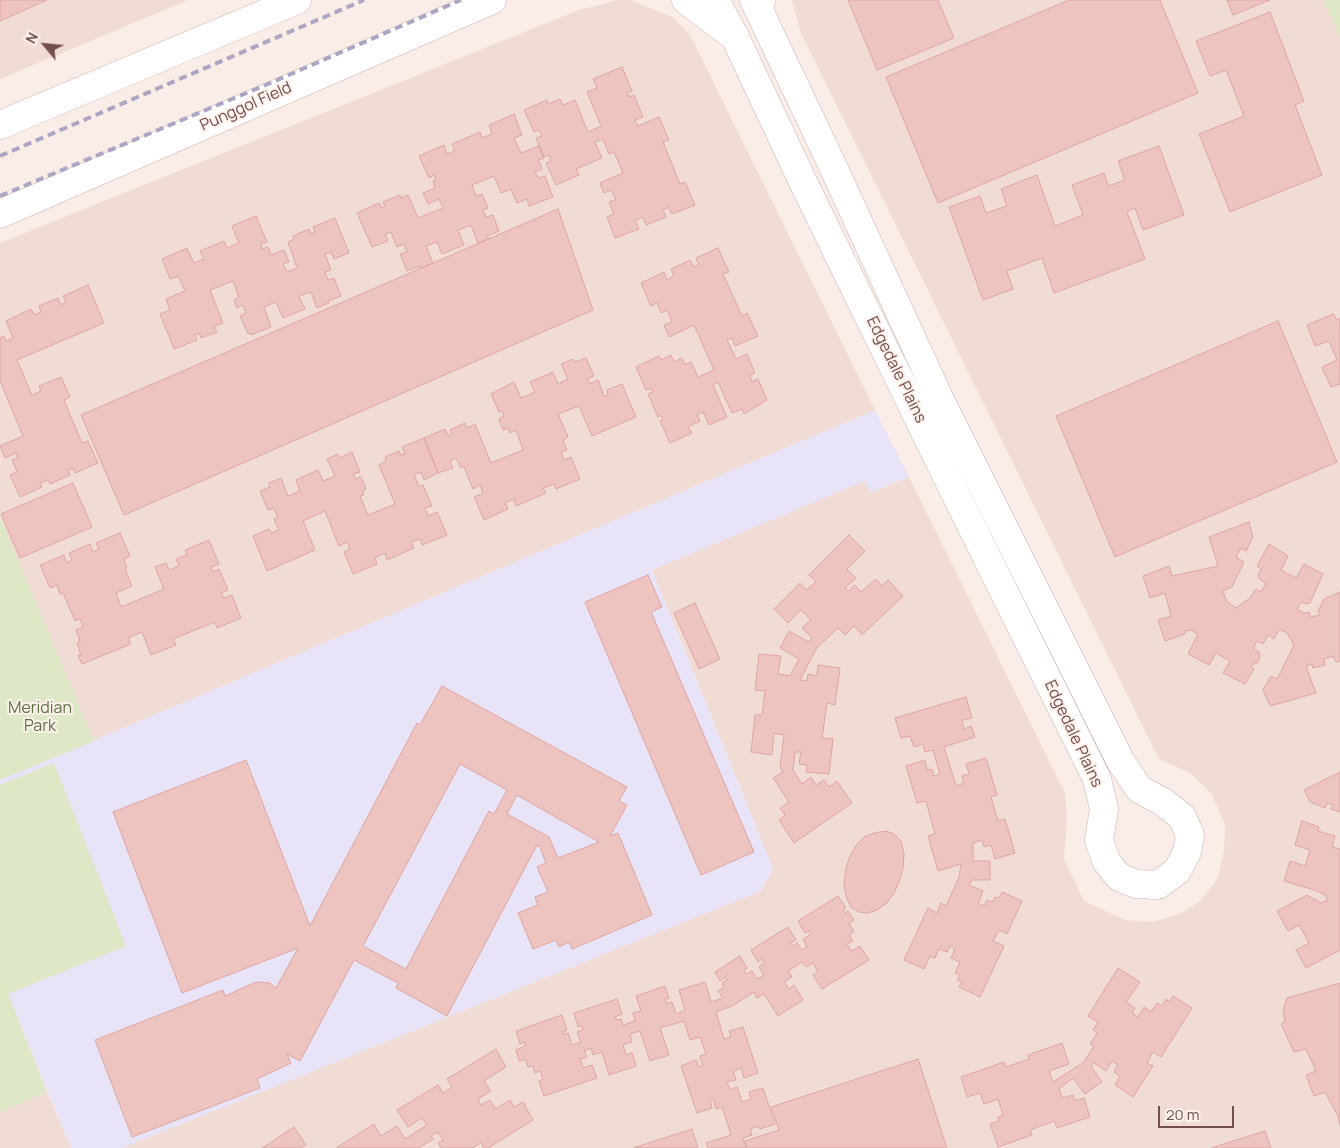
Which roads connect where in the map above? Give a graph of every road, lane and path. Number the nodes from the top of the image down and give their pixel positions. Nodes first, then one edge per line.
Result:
1 (297, 0) edge
2 (492, 0) edge
3 (686, 0) edge
4 (714, 0) edge
5 (759, 4) edge
6 (734, 37) junction
7 (0, 125) edge
8 (0, 214) edge

1 - 7 street
2 - 8 street, Punggol Field
3 - 6 street
4 - 6 street, Edgedale Plains
5 - 6 street, Edgedale Plains

